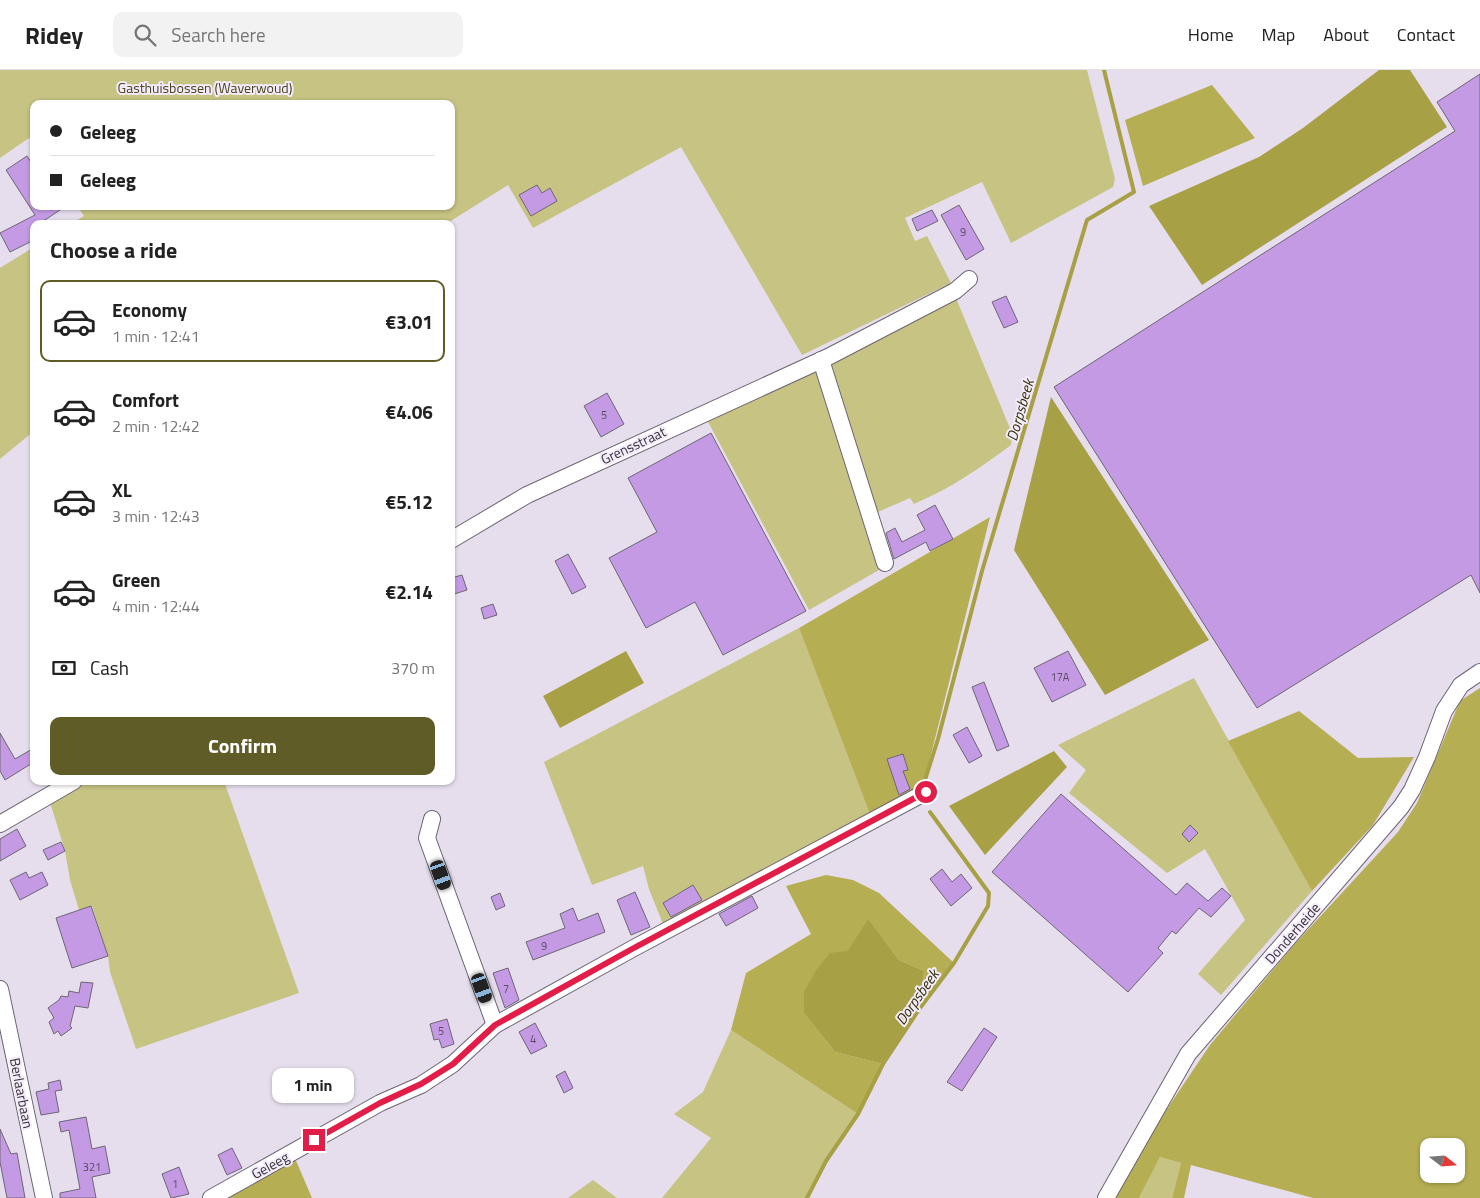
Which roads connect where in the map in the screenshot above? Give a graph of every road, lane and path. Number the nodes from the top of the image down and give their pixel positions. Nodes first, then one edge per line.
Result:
1 (969, 279) dead end
2 (821, 360) junction
3 (455, 538) edge
4 (885, 563) dead end
5 (1480, 672) edge
6 (67, 785) edge
7 (926, 792) dead end
8 (432, 819) dead end
9 (0, 824) edge
10 (0, 989) edge
11 (495, 1025) junction
12 (44, 1198) edge
13 (211, 1198) edge
14 (1106, 1198) edge

1 - 2 street, Grensstraat
2 - 3 street, Grensstraat
2 - 4 street
5 - 14 street, Donderheide
6 - 9 street
7 - 11 street, Geleeg
8 - 11 street
10 - 12 street, Berlaarbaan
11 - 13 street, Geleeg

